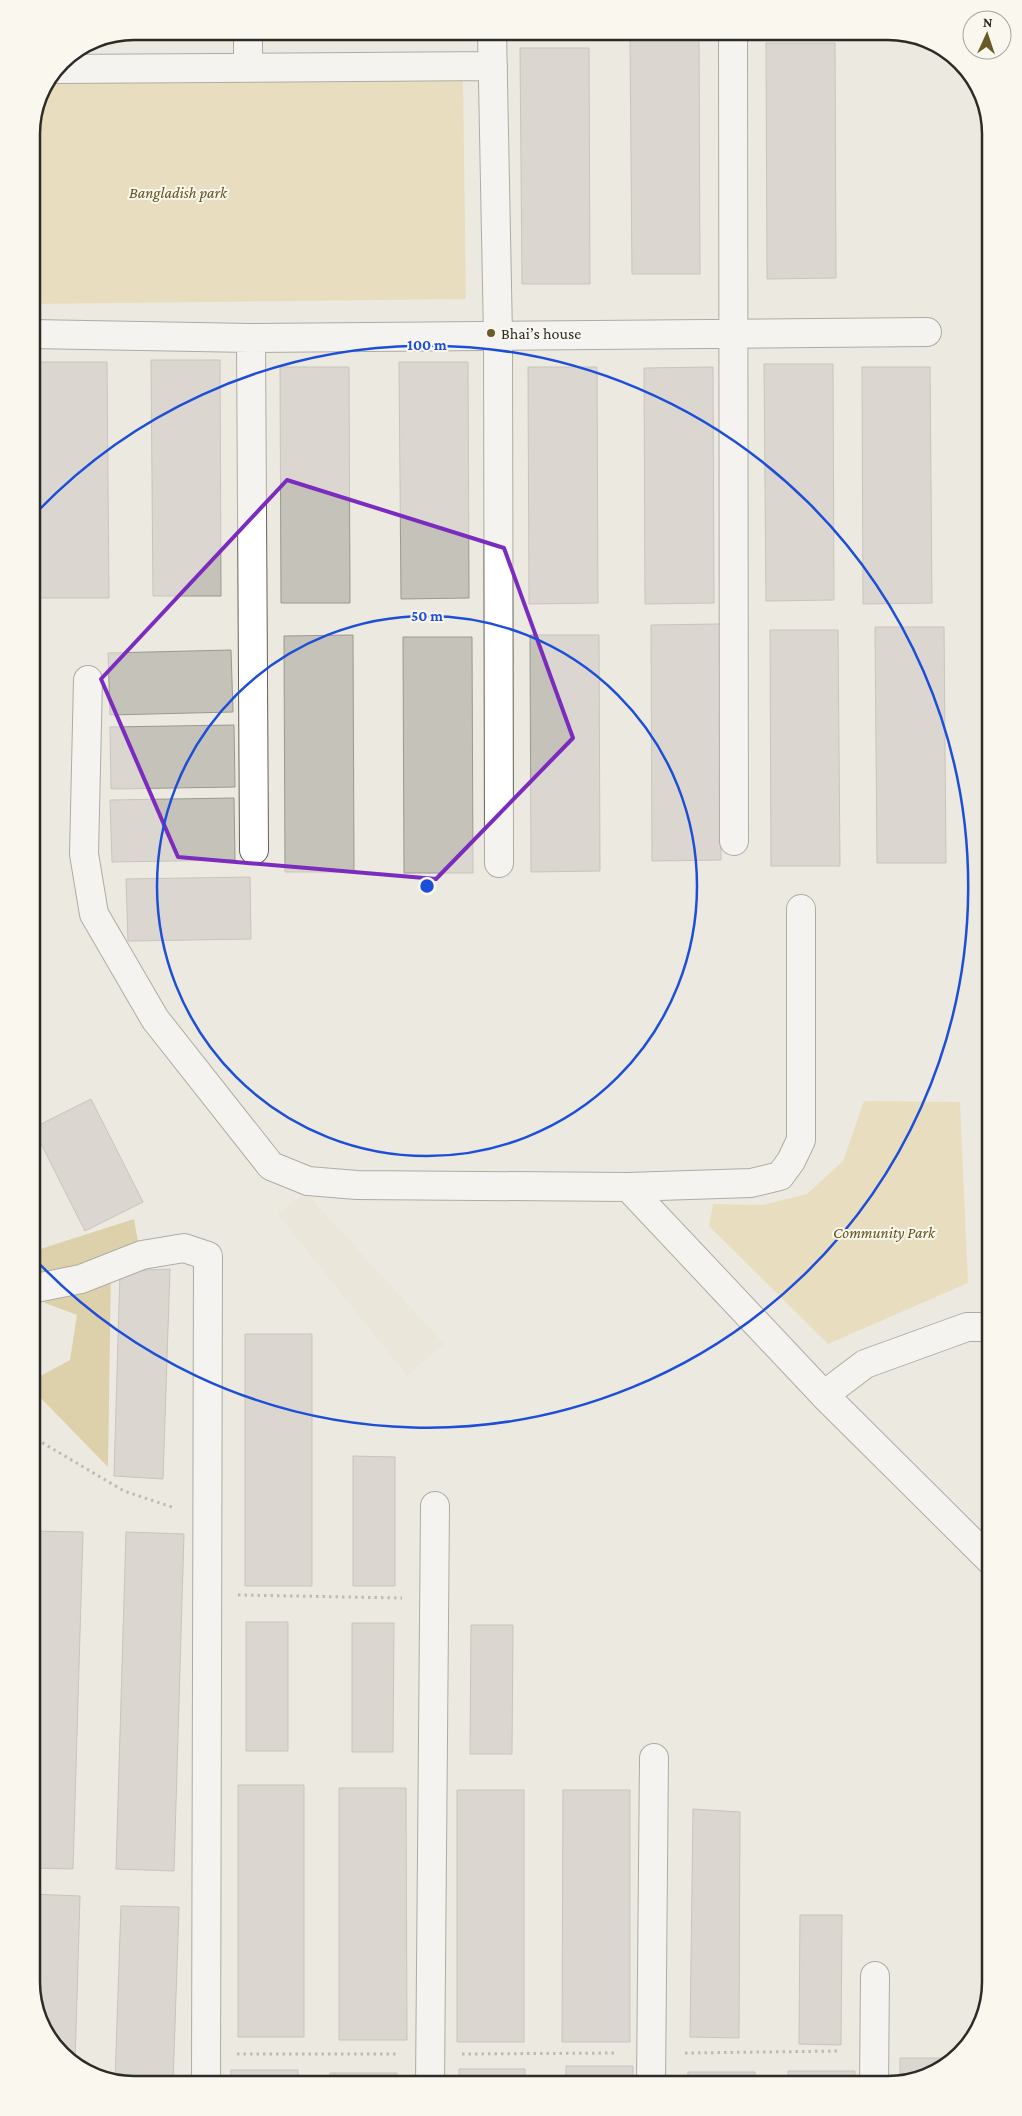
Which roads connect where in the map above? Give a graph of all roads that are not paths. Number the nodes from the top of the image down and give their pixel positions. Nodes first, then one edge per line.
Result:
1 (248, 40) edge
2 (492, 40) edge
3 (733, 40) edge
4 (493, 66) junction
5 (248, 68) junction
6 (66, 69) edge
7 (927, 332) dead end
8 (40, 334) edge
9 (734, 334) junction
10 (498, 336) junction
11 (251, 338) junction
12 (88, 680) dead end
13 (734, 841) dead end
14 (254, 850) dead end
15 (499, 863) dead end
16 (801, 908) dead end
17 (628, 1187) junction
18 (40, 1287) edge
19 (982, 1327) edge
20 (824, 1395) junction
21 (435, 1506) dead end
22 (982, 1552) edge
23 (654, 1758) dead end
24 (875, 1976) dead end
25 (206, 2076) edge
26 (430, 2076) edge
27 (651, 2076) edge
28 (874, 2076) edge

1 - 5 street
2 - 4 street
3 - 9 street
4 - 5 street
4 - 10 street
5 - 6 street
7 - 9 street
8 - 11 street
9 - 10 street
9 - 13 street
10 - 11 street
10 - 15 street
11 - 14 street
12 - 17 street
16 - 17 street
17 - 20 street
18 - 25 street
19 - 20 street
20 - 22 street
21 - 26 street
23 - 27 street
24 - 28 street

